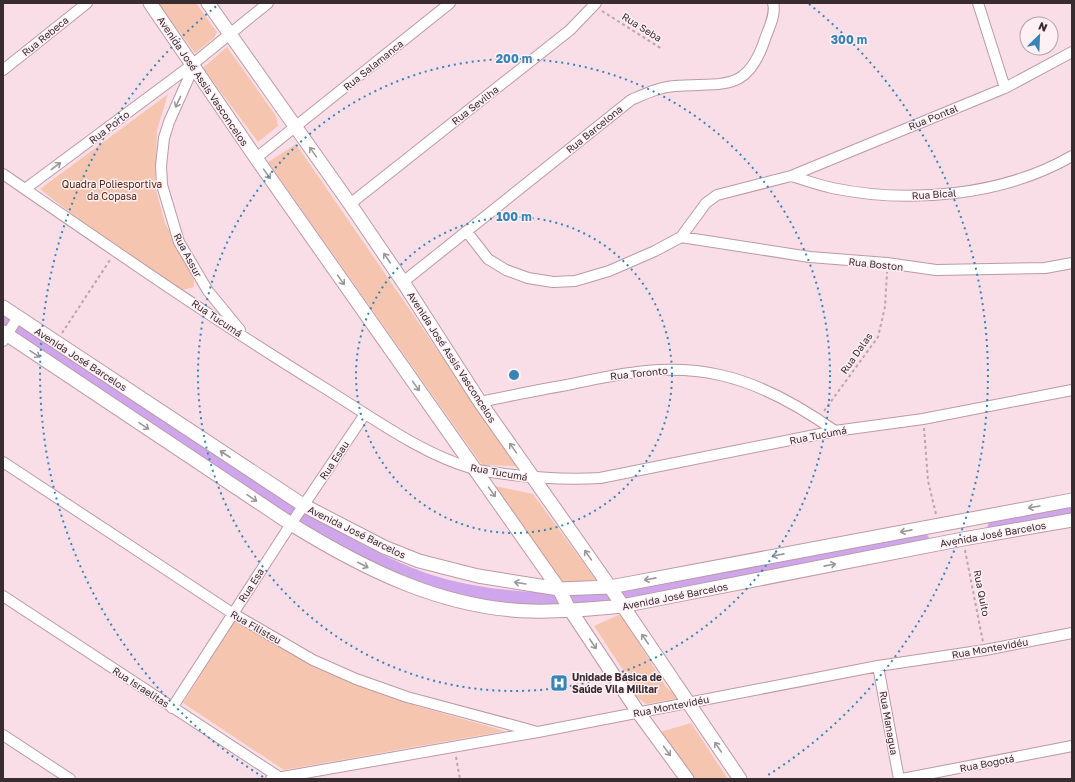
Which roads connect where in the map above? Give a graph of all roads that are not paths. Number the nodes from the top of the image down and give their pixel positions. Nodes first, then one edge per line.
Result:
1 (87, 3) edge
2 (150, 3) edge
3 (208, 3) edge
4 (268, 3) edge
5 (450, 3) edge
6 (773, 3) edge
7 (978, 3) edge
8 (595, 5) edge
9 (230, 34) junction
10 (1072, 52) edge
11 (194, 65) junction
12 (3, 70) edge
13 (1005, 88) junction
14 (296, 127) junction
15 (1072, 156) edge
16 (256, 158) junction
17 (3, 174) edge
18 (791, 176) junction
19 (25, 190) junction
20 (350, 204) junction
21 (467, 232) junction
22 (681, 237) junction
23 (1072, 263) edge
24 (403, 282) junction
25 (208, 291) junction
26 (193, 302) junction
27 (3, 307) edge
28 (17, 319) junction
29 (6, 335) edge
30 (248, 339) junction
31 (1072, 390) edge
32 (480, 402) junction
33 (365, 414) junction
34 (834, 431) junction
35 (3, 462) edge
36 (475, 469) junction
37 (534, 478) junction
38 (1072, 500) edge
39 (302, 508) junction
40 (1072, 520) edge
41 (293, 521) junction
42 (3, 596) edge
43 (616, 596) junction
44 (565, 601) junction
45 (232, 613) junction
46 (1072, 633) edge
47 (878, 666) junction
48 (688, 702) junction
49 (172, 708) junction
50 (638, 712) junction
51 (538, 732) junction
52 (3, 735) edge
53 (1072, 746) edge
54 (275, 778) edge
55 (70, 779) edge
56 (687, 779) edge
57 (740, 779) edge
58 (899, 779) edge
59 (902, 779) edge

1 - 12 street, Rua Rebeca
2 - 11 street, Avenida José Assis Vasconcelos
3 - 9 street, Avenida José Assis Vasconcelos
4 - 9 street
5 - 14 street, Rua Salamanca
6 - 21 street, Rua Barcelona
7 - 13 street
8 - 20 street, Rua Sevilha
9 - 11 street, Rua Porto
9 - 14 street, Avenida José Assis Vasconcelos
10 - 13 street, Rua Pontal
11 - 16 street, Avenida José Assis Vasconcelos
19 -> 11 street, Rua Porto
11 -> 25 street, Rua Assur
13 - 18 street, Rua Pontal
14 - 16 street
20 -> 14 street, Avenida José Assis Vasconcelos
15 - 18 street, Rua Bical
16 -> 36 street, Avenida José Assis Vasconcelos
17 - 19 street, Rua Tucumá
18 - 22 street
19 - 26 street, Rua Tucumá
24 -> 20 street, Avenida José Assis Vasconcelos
21 - 22 street
21 - 24 street, Rua Barcelona
22 - 23 street, Rua Boston
24 - 32 street, Avenida José Assis Vasconcelos
25 - 26 street
25 - 30 street, Rua Assur
26 - 30 street, Rua Tucumá
27 - 28 street, Avenida José Barcelos
28 - 29 street, Avenida José Barcelos
39 -> 28 street, Avenida José Barcelos
29 -> 41 street, Avenida José Barcelos
30 - 33 street, Rua Tucumá
31 - 34 street, Rua Tucumá
32 - 34 street, Rua Toronto
37 -> 32 street, Avenida José Assis Vasconcelos
33 - 36 street, Rua Tucumá
33 - 39 street, Rua Esau
34 - 37 street, Rua Tucumá
35 - 45 street, Rua Filisteu
36 - 37 street, Rua Tucumá
36 -> 44 street, Avenida José Assis Vasconcelos
43 -> 37 street, Avenida José Assis Vasconcelos
38 -> 43 street, Avenida José Barcelos
39 - 41 street, Avenida José Barcelos
44 -> 39 street, Avenida José Barcelos
43 -> 40 street, Avenida José Barcelos
41 -> 44 street, Avenida José Barcelos
41 - 45 street, Rua Esa
42 - 49 street, Rua Israelitas
43 - 44 street, Avenida José Barcelos
43 - 44 street, Avenida José Barcelos
48 -> 43 street, Avenida José Assis Vasconcelos
44 -> 50 street, Avenida José Assis Vasconcelos
45 - 49 street, Rua Esa
45 - 51 street, Rua Filisteu
46 - 47 street, Rua Montevidéu
47 - 48 street, Rua Montevidéu
47 - 58 street, Rua Managua
48 - 50 street, Rua Montevidéu
57 -> 48 street, Avenida José Assis Vasconcelos
49 - 54 street, Rua Israelitas
50 - 51 street, Rua Montevidéu
50 -> 56 street, Avenida José Assis Vasconcelos
51 - 54 street, Rua Montevidéu
52 - 55 street
53 - 59 street, Rua Bogotá

